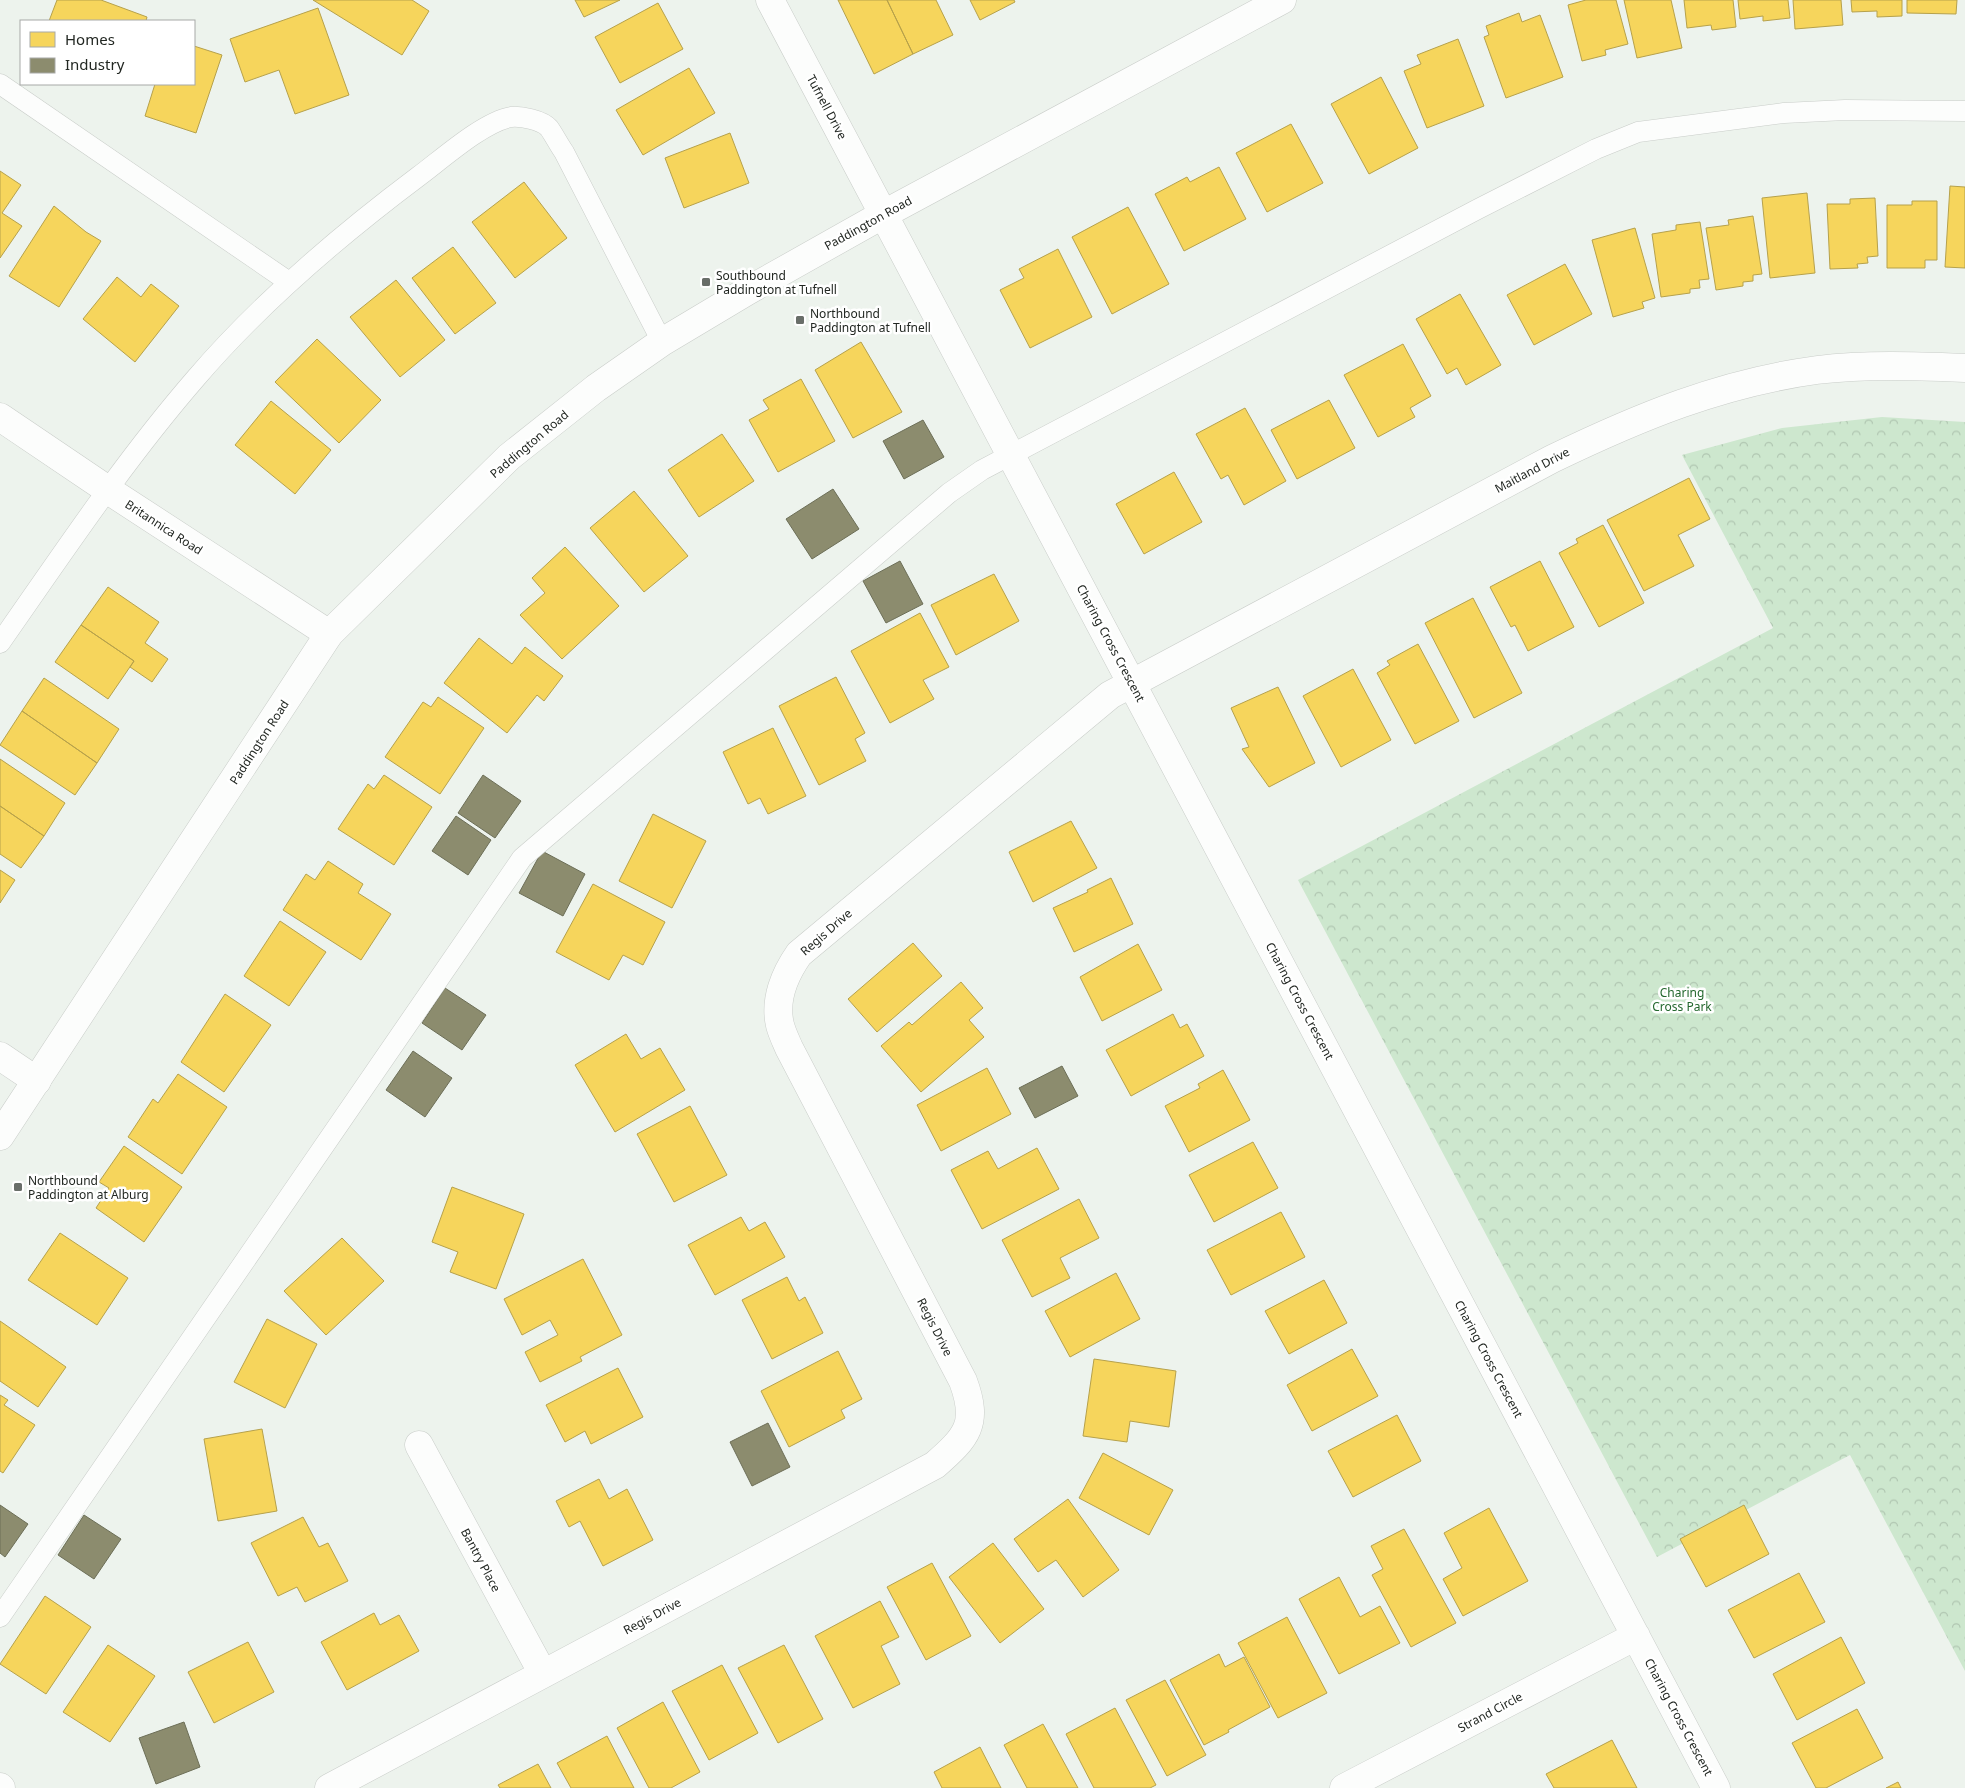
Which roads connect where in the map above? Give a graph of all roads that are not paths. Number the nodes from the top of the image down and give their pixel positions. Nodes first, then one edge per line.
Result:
1 (770, 0) edge
2 (1282, 0) edge
3 (0, 84) edge
4 (1965, 111) edge
5 (884, 214) junction
6 (289, 282) junction
7 (662, 342) junction
8 (1965, 368) edge
9 (0, 417) edge
10 (1012, 455) junction
11 (108, 490) junction
12 (329, 634) junction
13 (0, 643) edge
14 (1132, 683) junction
15 (0, 1056) edge
16 (38, 1081) junction
17 (0, 1136) edge
18 (418, 1445) dead end
19 (0, 1616) edge
20 (1636, 1636) junction
21 (543, 1674) junction
22 (329, 1788) edge
23 (1344, 1788) edge
24 (1716, 1788) edge

1 - 5 street, Tufnell Drive
2 - 5 street, Paddington Road
3 - 6 lane
4 - 10 lane
5 - 7 street, Paddington Road
5 - 10 street, Charing Cross Crescent
6 - 7 lane
6 - 11 lane
7 - 12 street, Paddington Road
8 - 14 street, Maitland Drive
9 - 11 street, Britannica Road
10 - 14 street, Charing Cross Crescent
10 - 19 lane
11 - 12 street, Britannica Road
11 - 13 lane
12 - 16 street, Paddington Road
14 - 20 street, Charing Cross Crescent
14 - 21 street, Regis Drive
15 - 16 street
16 - 17 street, Paddington Road
18 - 21 street, Bantry Place
20 - 23 street, Strand Circle
20 - 24 street, Charing Cross Crescent
21 - 22 street, Regis Drive

